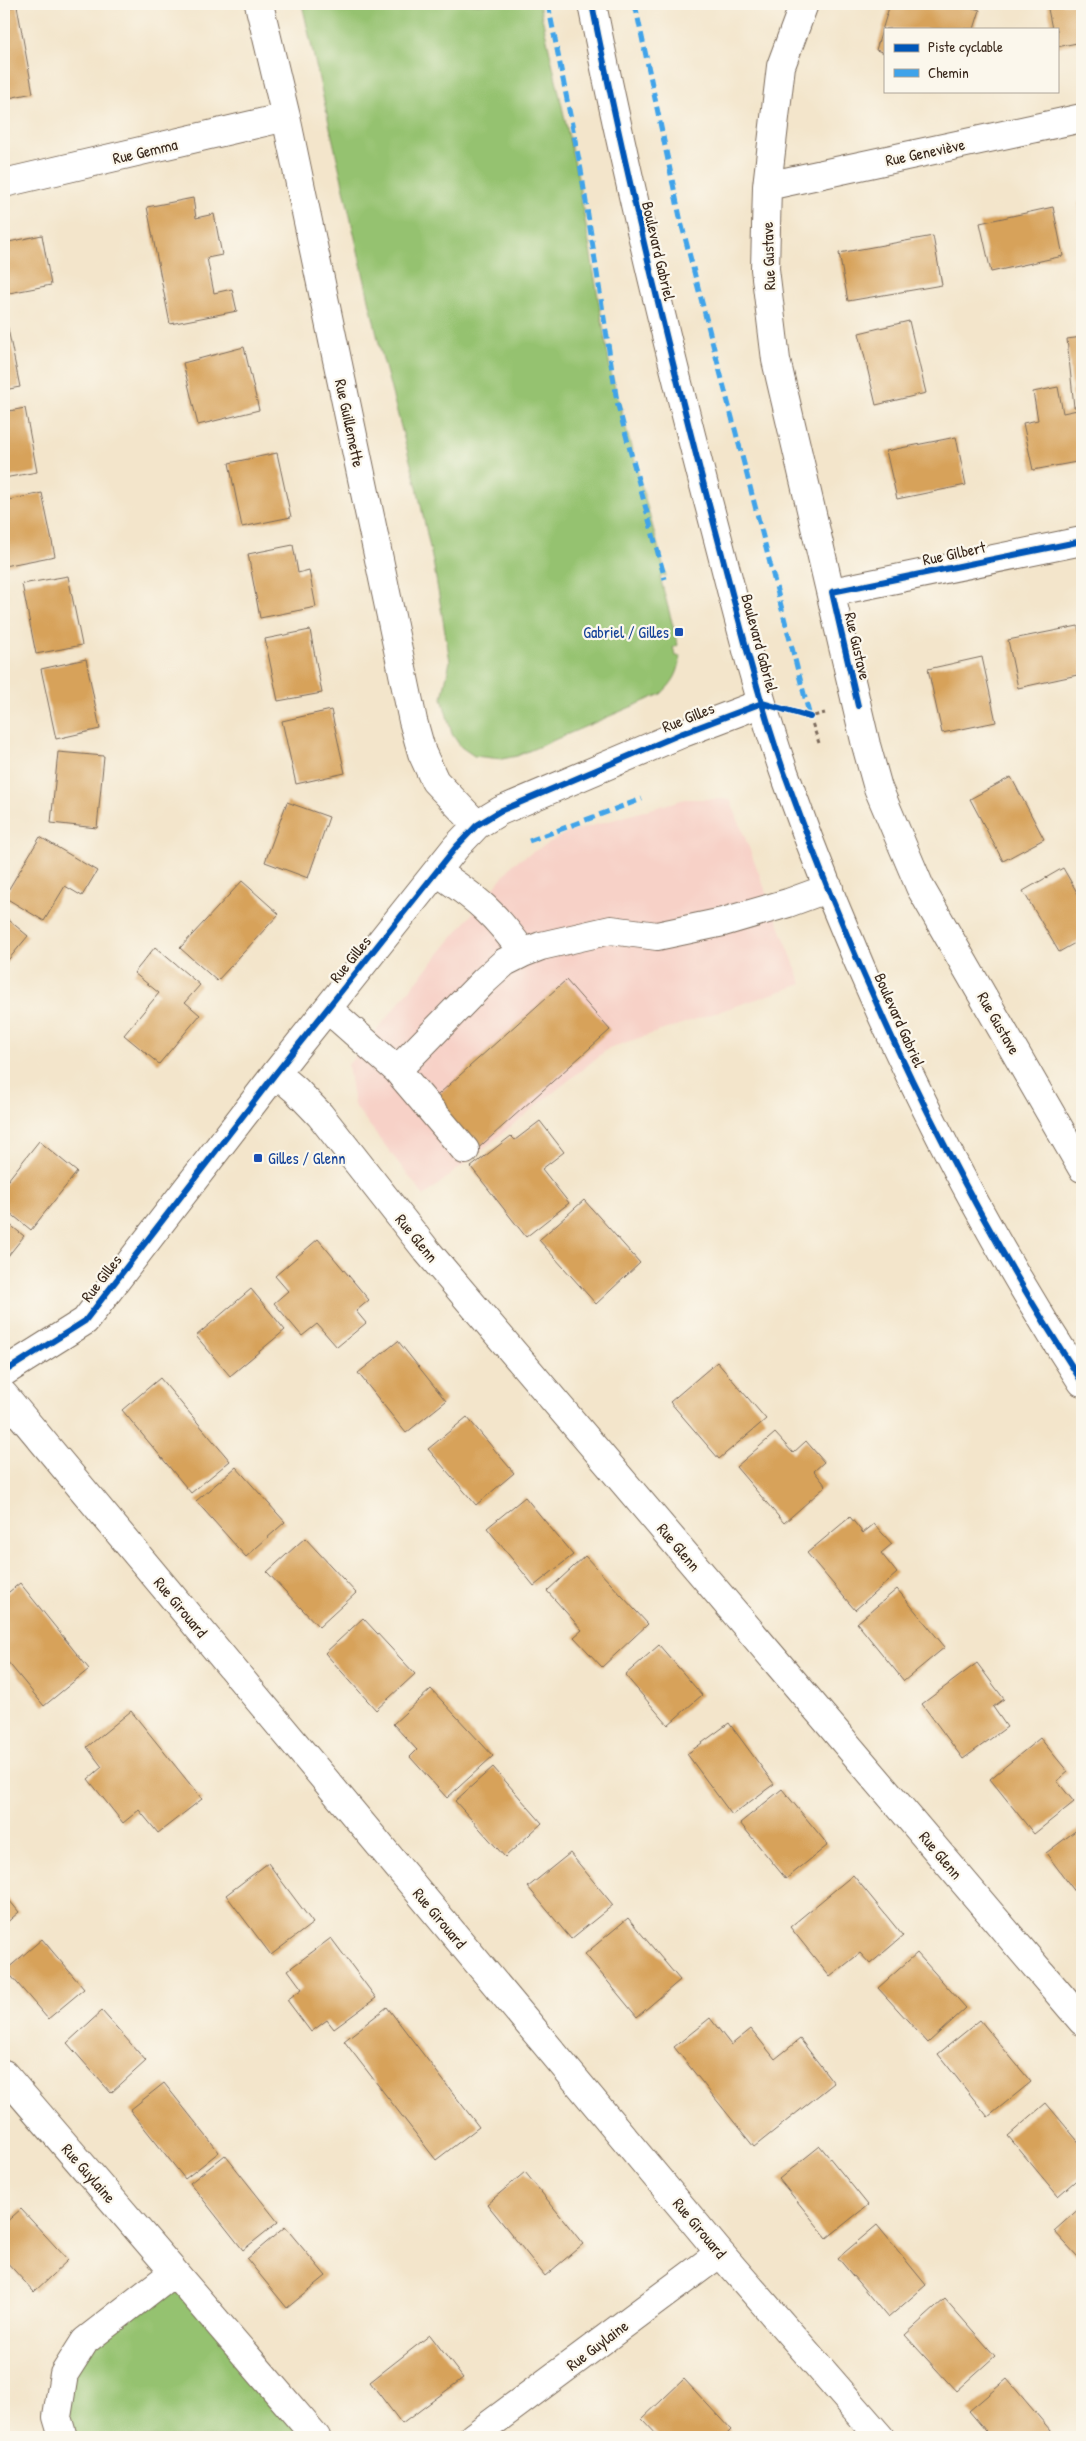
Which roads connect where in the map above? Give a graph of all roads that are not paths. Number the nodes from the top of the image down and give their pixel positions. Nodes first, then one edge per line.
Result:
1 (259, 4) edge
2 (592, 4) edge
3 (804, 4) edge
4 (286, 117) junction
5 (1082, 118) edge
6 (4, 183) edge
7 (767, 186) junction
8 (1082, 541) edge
9 (832, 592) junction
10 (762, 703) junction
11 (477, 825) junction
12 (437, 872) junction
13 (829, 888) junction
14 (524, 953) junction
15 (328, 1009) junction
16 (397, 1070) junction
17 (276, 1073) junction
18 (465, 1150) dead end
19 (1082, 1168) edge
20 (4, 1372) edge
21 (1082, 1382) edge
22 (4, 1395) edge
23 (1082, 2021) edge
24 (4, 2074) edge
25 (720, 2252) junction
26 (174, 2272) junction
27 (63, 2437) edge
28 (316, 2437) edge
29 (473, 2437) edge
30 (880, 2437) edge

1 - 4 street, Rue Guillemette
2 - 10 street, Boulevard Gabriel
3 - 7 street, Rue Gustave
4 - 6 street, Rue Gemma
4 - 11 street, Rue Guillemette
5 - 7 street, Rue Geneviève
7 - 9 street, Rue Gustave
8 - 9 street, Rue Gilbert
9 - 19 street, Rue Gustave
10 - 11 street, Rue Gilles
10 - 13 street, Boulevard Gabriel
11 - 12 street, Rue Gilles
12 - 14 street
12 - 15 street, Rue Gilles
13 - 14 street
13 - 21 street, Boulevard Gabriel
14 - 16 street
15 - 16 street
15 - 17 street, Rue Gilles
16 - 18 street
17 - 20 street, Rue Gilles
17 - 23 street, Rue Glenn
22 - 25 street, Rue Girouard
24 - 26 street, Rue Guylaine
25 - 29 street, Rue Guylaine
25 - 30 street, Rue Girouard
26 - 27 street
26 - 28 street, Rue Guylaine

